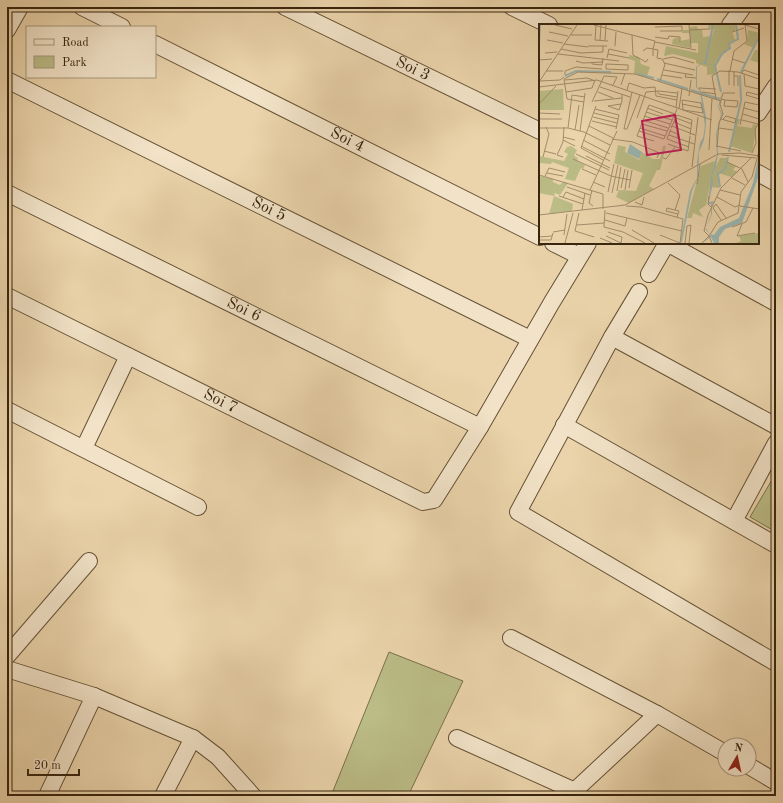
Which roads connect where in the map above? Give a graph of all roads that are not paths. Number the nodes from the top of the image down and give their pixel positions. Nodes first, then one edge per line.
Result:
1 (20, 7) edge
2 (82, 7) edge
3 (285, 7) edge
4 (512, 7) edge
5 (740, 8) edge
6 (547, 24) edge
7 (731, 24) edge
8 (120, 26) edge
9 (7, 30) edge
10 (156, 45) edge
11 (7, 80) edge
12 (776, 86) edge
13 (759, 112) edge
14 (539, 131) edge
15 (759, 173) edge
16 (776, 183) edge
17 (7, 193) edge
18 (539, 236) edge
19 (557, 244) edge
20 (666, 244) edge
21 (669, 244) edge
22 (583, 250) edge
23 (649, 274) dead end
24 (639, 292) dead end
25 (7, 296) edge
26 (776, 303) edge
27 (612, 337) junction
28 (530, 339) junction
29 (128, 356) junction
30 (7, 410) edge
31 (564, 425) junction
32 (776, 426) edge
33 (480, 427) junction
34 (776, 443) edge
35 (84, 448) junction
36 (198, 507) dead end
37 (734, 521) junction
38 (776, 545) edge
39 (89, 561) dead end
40 (512, 638) dead end
41 (7, 656) edge
42 (776, 663) edge
43 (7, 669) edge
44 (94, 696) junction
45 (657, 714) junction
46 (193, 738) junction
47 (457, 738) dead end
48 (717, 748) edge
49 (757, 771) edge
50 (776, 782) edge
51 (572, 793) edge
52 (47, 796) edge
53 (164, 796) edge
54 (253, 796) edge

1 - 9 street
2 - 8 street
3 - 14 street, Soi 3
4 - 6 street
5 - 7 street
10 - 18 street, Soi 4
11 - 28 street, Soi 5
12 - 13 street
15 - 16 street
17 - 33 street, Soi 6
19 - 22 street
20 - 23 street
21 - 26 street
22 - 28 street
24 - 27 street
25 - 29 street, Soi 7
27 - 31 street
27 - 32 street
28 - 33 street
29 - 33 street, Soi 7
29 - 35 street
30 - 35 street
31 - 37 street
31 - 42 street
34 - 37 street
35 - 36 street
37 - 38 street
39 - 41 street
40 - 45 street
43 - 44 street
44 - 46 street
44 - 52 street
45 - 48 street
45 - 51 street
46 - 53 street
46 - 54 street
47 - 51 street
49 - 50 street

